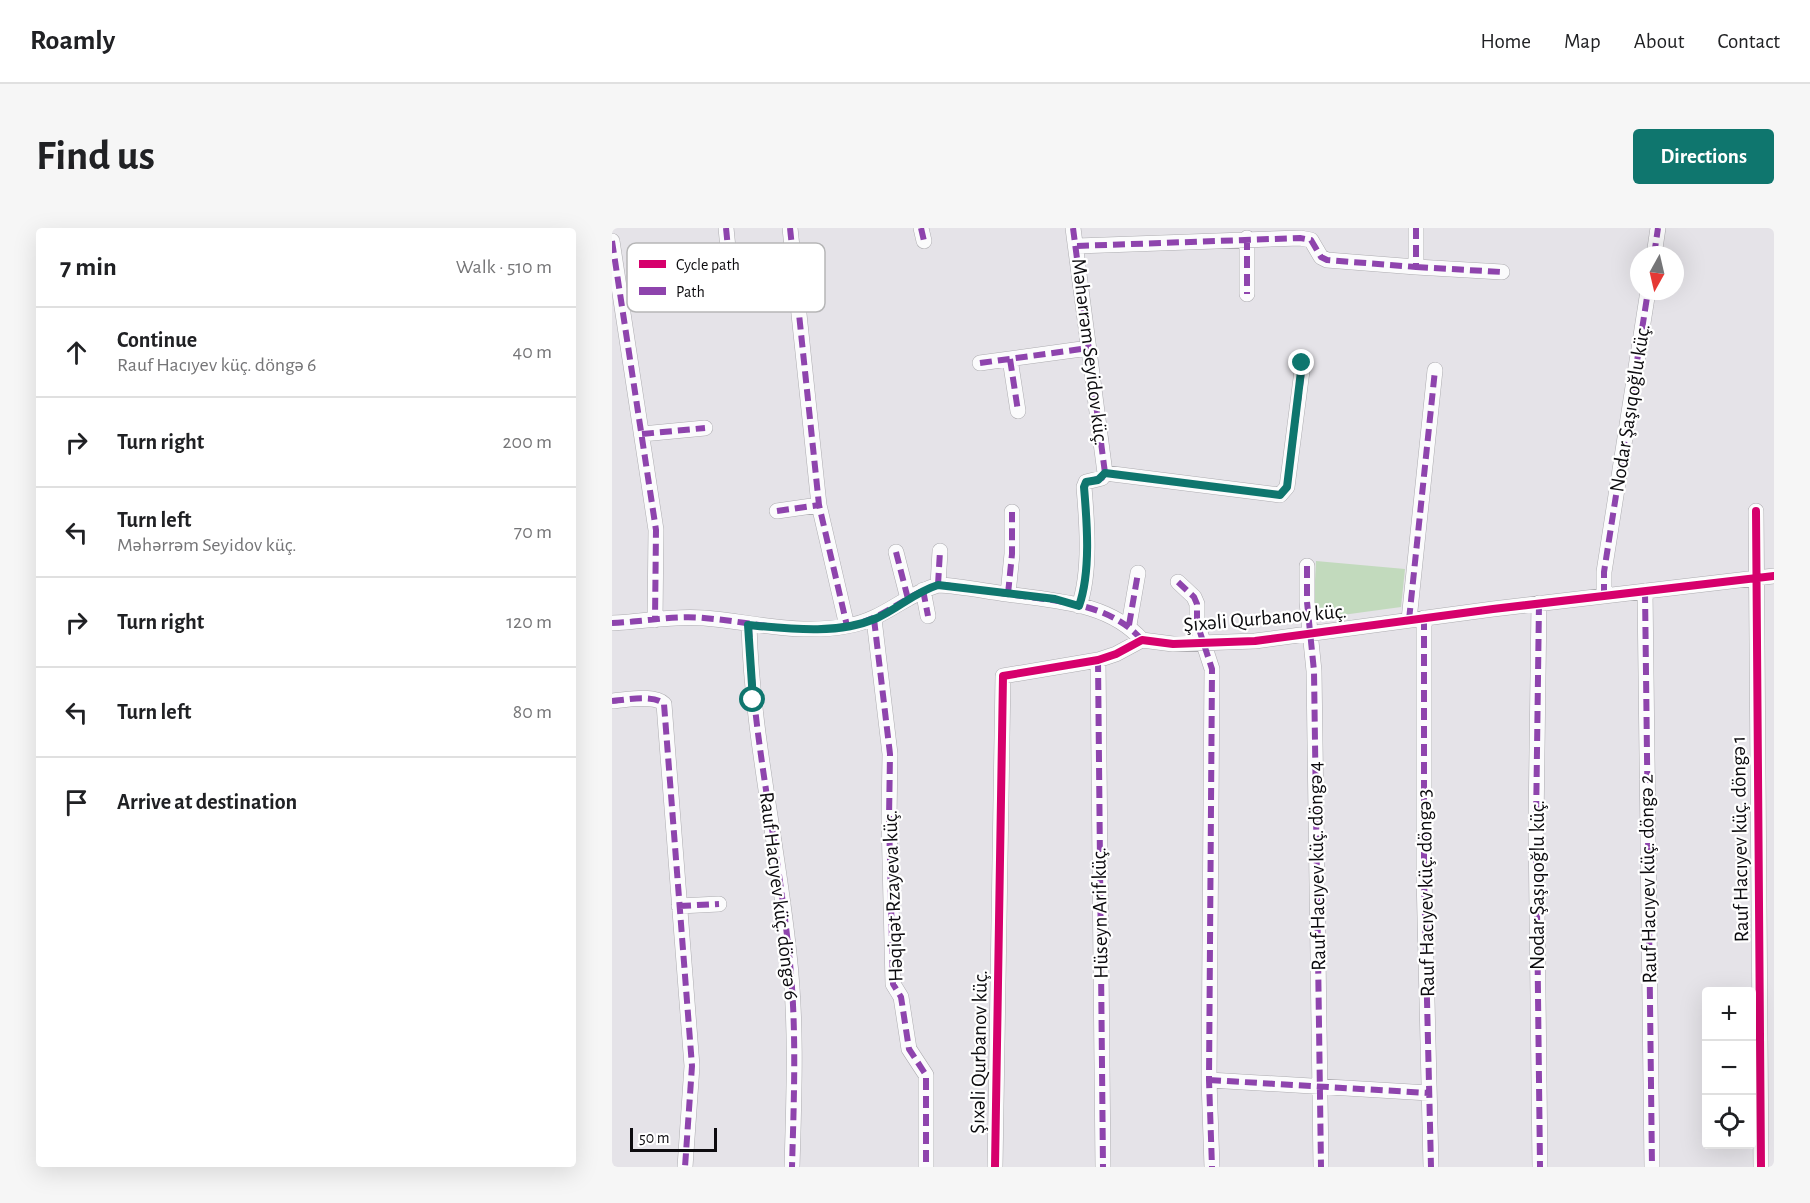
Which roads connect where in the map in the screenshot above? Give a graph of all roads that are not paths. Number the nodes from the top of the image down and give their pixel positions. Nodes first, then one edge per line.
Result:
1 (726, 228) edge
2 (790, 228) edge
3 (1073, 228) edge
4 (1416, 228) edge
5 (1658, 228) edge
6 (1312, 234) edge
7 (1247, 238) junction
8 (612, 241) edge
9 (728, 243) edge
10 (792, 243) edge
11 (1077, 246) junction
12 (1655, 246) edge
13 (1416, 267) junction
14 (1502, 272) dead end
15 (1247, 294) dead end
16 (1647, 300) edge
17 (799, 312) edge
18 (1089, 348) junction
19 (1010, 359) junction
20 (980, 363) dead end
21 (1302, 363) dead end
22 (1435, 370) dead end
23 (1018, 411) dead end
24 (705, 428) dead end
25 (642, 434) junction
26 (1105, 473) junction
27 (819, 504) junction
28 (777, 511) dead end
29 (1756, 511) dead end
30 (1012, 512) dead end
31 (940, 551) dead end
32 (896, 552) dead end
33 (1307, 566) dead end
34 (1138, 573) dead end
35 (1774, 576) edge
36 (1756, 578) junction
37 (1178, 582) dead end
38 (938, 585) junction
39 (923, 590) junction
40 (1645, 591) junction
41 (1008, 594) junction
42 (1604, 596) junction
43 (908, 599) junction
44 (1539, 603) junction
45 (1079, 606) junction
46 (928, 616) dead end
47 (874, 619) junction
48 (1416, 619) junction
49 (655, 620) junction
50 (612, 623) edge
51 (748, 625) junction
52 (1129, 625) junction
53 (847, 626) junction
54 (1310, 634) junction
55 (1142, 640) junction
56 (1205, 644) junction
57 (1098, 660) junction
58 (612, 700) edge
59 (719, 904) dead end
60 (679, 906) junction
61 (1209, 1080) junction
62 (1320, 1087) junction
63 (1429, 1093) junction
64 (685, 1167) edge
65 (792, 1167) edge
66 (926, 1167) edge
67 (995, 1167) edge
68 (1103, 1167) edge
69 (1212, 1167) edge
70 (1321, 1167) edge
71 (1431, 1167) edge
72 (1540, 1167) edge
73 (1652, 1167) edge
74 (1761, 1167) edge

1 - 9 street
2 - 10 street
3 - 11 street, Məhərrəm Seyidov küç.
4 - 13 street
5 - 12 street
6 - 7 street
6 - 13 street
7 - 11 street
7 - 15 street
8 - 25 street
11 - 18 street, Məhərrəm Seyidov küç.
13 - 14 street
16 - 42 street, Nodar Şaşıqoğlu küç.
17 - 27 street
18 - 19 street
18 - 26 street, Məhərrəm Seyidov küç.
19 - 20 street
19 - 23 street
21 - 26 street
22 - 48 street, Rauf Hacıyev küç. döngə 3
24 - 25 street
25 - 49 street
26 - 45 street, Məhərrəm Seyidov küç.
27 - 28 street
27 - 53 street
29 - 36 street, Rauf Hacıyev küç. döngə 1
30 - 41 street
31 - 38 street
32 - 43 street
33 - 54 street, Rauf Hacıyev küç. döngə 4
34 - 52 street
35 - 36 street, Şıxəli Qurbanov küç.
36 - 40 street, Şıxəli Qurbanov küç.
36 - 74 street, Rauf Hacıyev küç. döngə 1
37 - 56 street
38 - 39 street
38 - 41 street
39 - 43 street
39 - 46 street
40 - 42 street, Şıxəli Qurbanov küç.
40 - 73 street, Rauf Hacıyev küç. döngə 2
41 - 45 street
42 - 44 street, Şıxəli Qurbanov küç.
43 - 47 street
44 - 48 street, Şıxəli Qurbanov küç.
44 - 72 street, Nodar Şaşıqoğlu küç.
45 - 52 street
47 - 53 street
47 - 66 street, Həqiqət Rzayeva küç.
48 - 54 street, Şıxəli Qurbanov küç.
48 - 63 street, Rauf Hacıyev küç. döngə 3
49 - 50 street
49 - 51 street
51 - 53 street
51 - 65 street, Rauf Hacıyev küç. döngə 6
52 - 55 street
54 - 56 street, Şıxəli Qurbanov küç.
54 - 62 street, Rauf Hacıyev küç. döngə 4
55 - 56 street, Şıxəli Qurbanov küç.
55 - 57 street, Şıxəli Qurbanov küç.
56 - 61 street
57 - 67 street, Şıxəli Qurbanov küç.
57 - 68 street, Hüseyn Arif küç.
58 - 60 street
59 - 60 street
60 - 64 street
61 - 62 street
61 - 69 street
62 - 63 street
62 - 70 street, Rauf Hacıyev küç. döngə 4
63 - 71 street, Rauf Hacıyev küç. döngə 3

